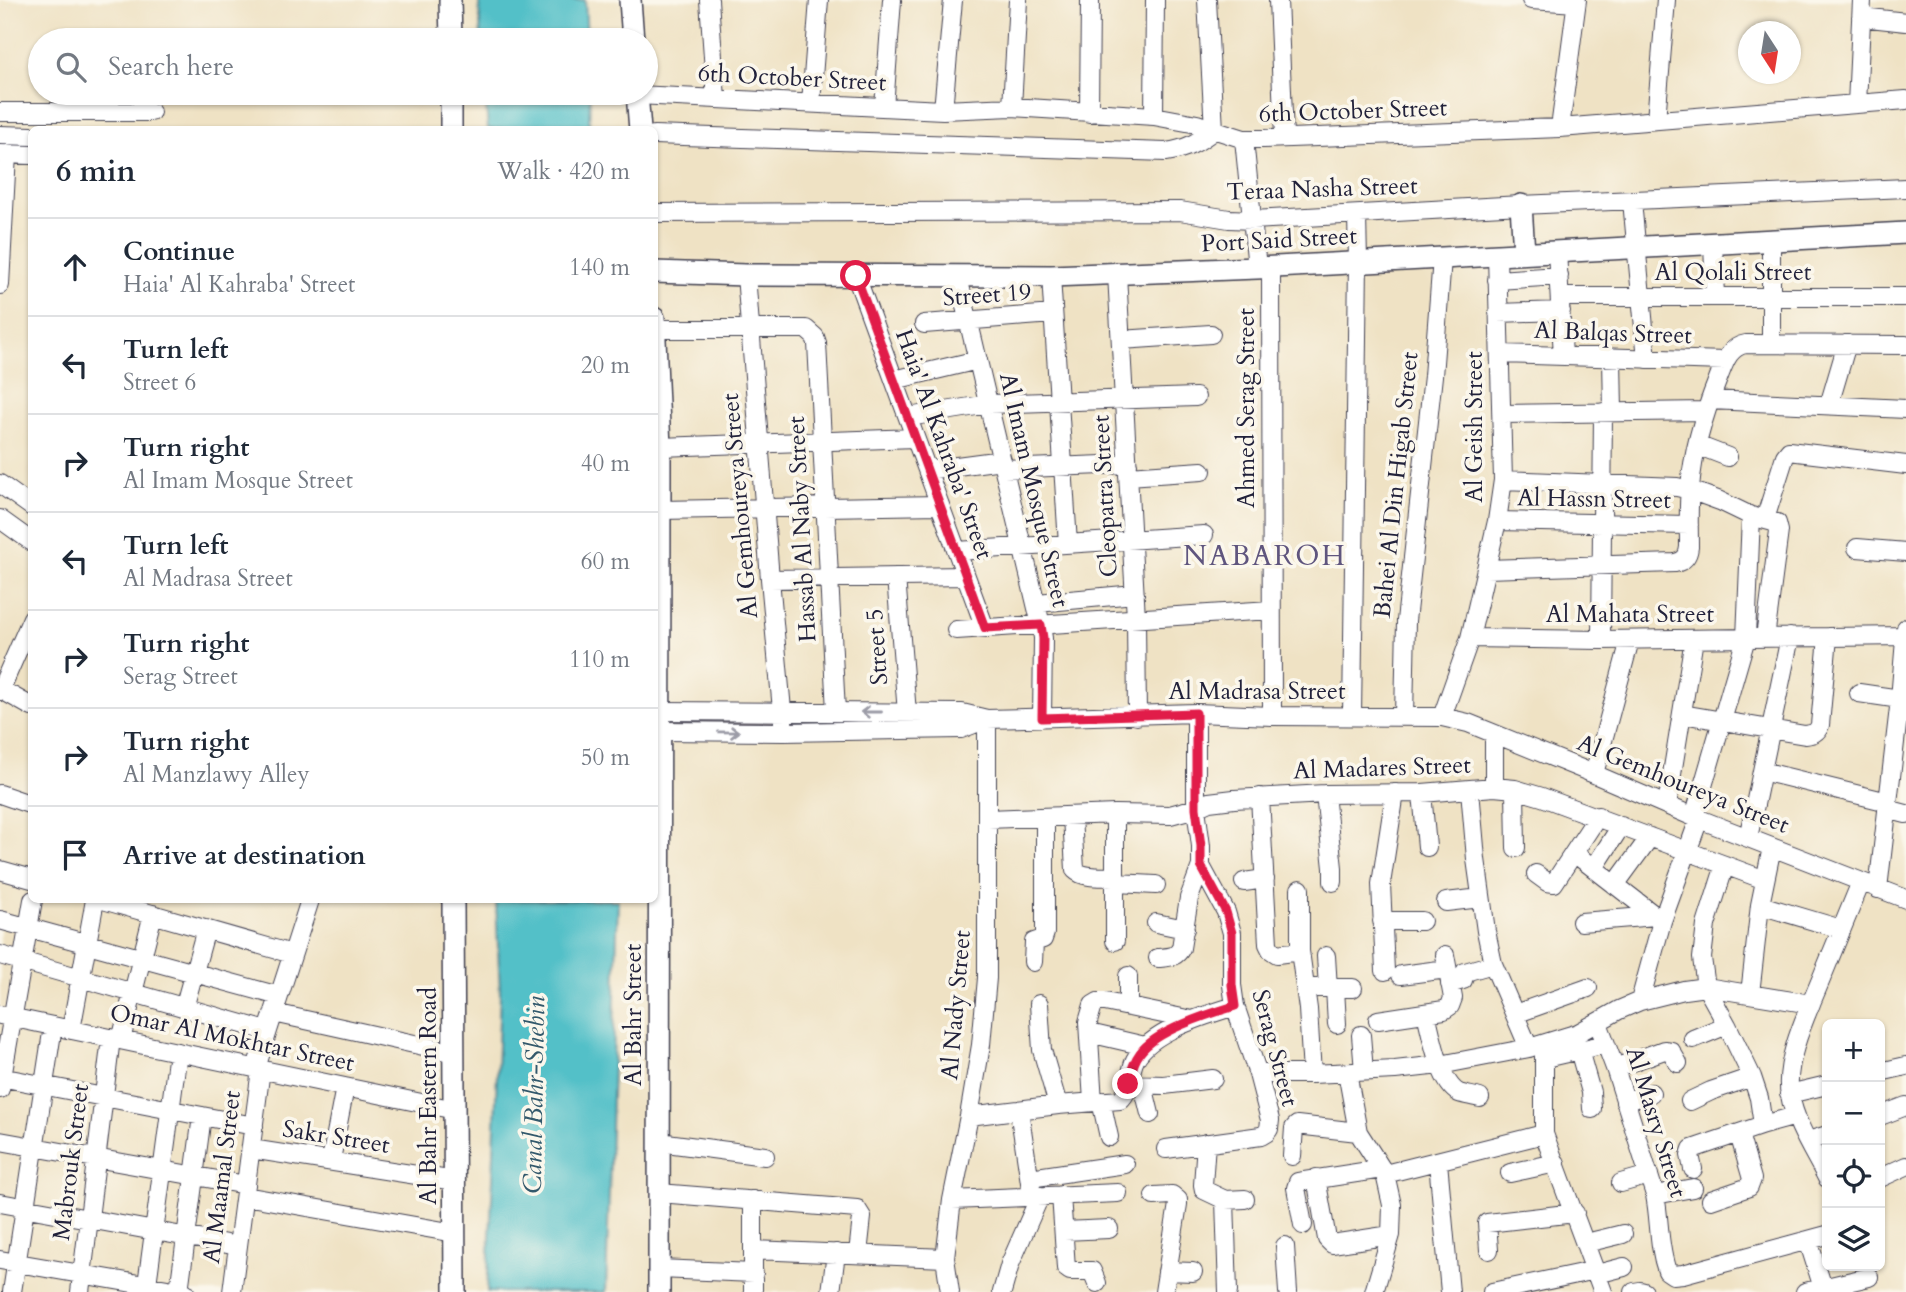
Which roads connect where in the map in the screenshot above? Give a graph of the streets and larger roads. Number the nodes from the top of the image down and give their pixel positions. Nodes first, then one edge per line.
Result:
1 (450, 0) edge
2 (630, 0) edge
3 (709, 0) edge
4 (819, 0) edge
5 (892, 0) edge
6 (953, 0) edge
7 (1018, 0) edge
8 (1090, 0) edge
9 (1155, 0) edge
10 (1207, 0) edge
11 (1278, 0) edge
12 (1531, 0) edge
13 (1666, 0) edge
14 (1576, 2) edge
15 (1861, 9) edge
16 (1906, 22) edge
17 (451, 28) edge
18 (632, 28) edge
19 (658, 95) edge
20 (716, 99) junction
21 (1906, 100) edge
22 (811, 103) junction
23 (1857, 104) junction
24 (451, 105) edge
25 (638, 105) edge
26 (884, 107) junction
27 (1012, 107) junction
28 (943, 110) junction
29 (0, 112) edge
30 (151, 112) dead end
31 (1089, 113) junction
32 (1154, 116) junction
33 (1656, 120) junction
34 (451, 126) edge
35 (640, 126) edge
36 (1560, 128) junction
37 (1214, 130) junction
38 (0, 135) edge
39 (658, 135) edge
40 (28, 136) edge
41 (1284, 137) junction
42 (1244, 139) junction
43 (4, 154) edge
44 (28, 155) edge
45 (1906, 188) edge
46 (1632, 201) junction
47 (1521, 205) junction
48 (658, 213) edge
49 (1357, 215) junction
50 (1253, 220) junction
51 (1906, 233) edge
52 (1771, 240) junction
53 (1713, 243) junction
54 (1635, 247) junction
55 (1557, 251) junction
56 (1524, 253) junction
57 (1497, 255) junction
58 (1442, 258) junction
59 (1358, 262) junction
60 (1264, 268) junction
61 (658, 272) edge
62 (1117, 274) junction
63 (746, 275) junction
64 (856, 276) junction
65 (1051, 276) junction
66 (1559, 276) junction
67 (958, 277) junction
68 (1497, 280) junction
69 (0, 285) edge
70 (1641, 297) junction
71 (1715, 297) junction
72 (1770, 297) junction
73 (1906, 297) edge
74 (1560, 304) junction
75 (1498, 313) junction
76 (1053, 314) junction
77 (969, 321) junction
78 (924, 324) dead end
79 (658, 329) edge
80 (750, 329) junction
81 (1211, 334) dead end
82 (1121, 340) junction
83 (1771, 344) junction
84 (1847, 344) junction
85 (1906, 345) edge
86 (1500, 354) junction
87 (1563, 356) junction
88 (1612, 358) junction
89 (1647, 359) junction
90 (978, 360) junction
91 (1726, 361) junction
92 (894, 380) junction
93 (1196, 397) dead end
94 (1124, 399) junction
95 (658, 400) edge
96 (1059, 401) junction
97 (989, 404) junction
98 (1708, 405) junction
99 (1829, 405) junction
100 (1906, 409) edge
101 (1608, 412) junction
102 (1502, 414) junction
103 (908, 417) junction
104 (915, 438) junction
105 (822, 441) junction
106 (759, 444) junction
107 (1697, 445) junction
108 (660, 447) junction
109 (1728, 457) dead end
110 (1003, 465) junction
111 (1906, 465) edge
112 (1063, 467) junction
113 (927, 470) junction
114 (1128, 470) junction
115 (1202, 471) dead end
116 (1503, 480) junction
117 (1603, 483) junction
118 (0, 484) edge
119 (1690, 490) junction
120 (28, 504) edge
121 (940, 505) junction
122 (825, 507) junction
123 (764, 508) junction
124 (660, 510) junction
125 (1758, 518) junction
126 (0, 519) edge
127 (1497, 521) junction
128 (1602, 523) junction
129 (1689, 525) junction
130 (1204, 535) dead end
131 (28, 539) edge
132 (1132, 540) junction
133 (1068, 544) junction
134 (1022, 547) junction
135 (1857, 548) dead end
136 (957, 551) junction
137 (1906, 552) edge
138 (1602, 567) junction
139 (1486, 569) junction
140 (965, 576) junction
141 (896, 577) junction
142 (829, 578) junction
143 (770, 579) junction
144 (1135, 594) junction
145 (1037, 603) junction
146 (1271, 610) junction
147 (1136, 618) junction
148 (1041, 625) junction
149 (28, 627) edge
150 (985, 628) junction
151 (1906, 628) edge
152 (956, 630) dead end
153 (1906, 636) edge
154 (1790, 637) junction
155 (1828, 637) junction
156 (1470, 638) junction
157 (1746, 638) junction
158 (1765, 638) junction
159 (1694, 639) junction
160 (1601, 640) junction
161 (1630, 640) junction
162 (658, 651) edge
163 (0, 690) edge
164 (1859, 693) dead end
165 (1902, 702) edge
166 (28, 705) edge
167 (782, 711) junction
168 (836, 712) junction
169 (907, 713) junction
170 (1196, 713) junction
171 (1682, 714) junction
172 (1137, 716) junction
173 (1272, 716) junction
174 (1352, 716) junction
175 (1404, 717) junction
176 (1442, 717) junction
177 (1042, 718) junction
178 (987, 719) junction
179 (658, 721) edge
180 (658, 721) edge
181 (1722, 721) junction
182 (1771, 729) junction
183 (784, 732) junction
184 (1494, 734) junction
185 (1901, 740) edge
186 (1762, 771) junction
187 (1594, 774) junction
188 (1494, 788) junction
189 (1515, 789) junction
190 (1470, 790) junction
191 (1395, 793) junction
192 (1422, 793) junction
193 (0, 794) edge
194 (1325, 794) junction
195 (1260, 797) junction
196 (28, 804) edge
197 (1667, 805) junction
198 (1888, 805) junction
199 (1196, 808) junction
200 (1115, 814) junction
201 (1906, 814) edge
202 (1072, 816) junction
203 (1598, 816) junction
204 (1045, 817) junction
205 (1696, 818) junction
206 (988, 819) junction
207 (1621, 825) junction
208 (1650, 837) junction
209 (1748, 838) junction
210 (1427, 847) dead end
211 (1516, 848) dead end
212 (1772, 848) junction
213 (1687, 851) junction
214 (1574, 853) junction
215 (1725, 865) junction
216 (1201, 866) junction
217 (1594, 868) junction
218 (0, 870) edge
219 (1536, 874) dead end
220 (28, 878) edge
221 (1265, 879) junction
222 (1115, 880) junction
223 (1765, 880) junction
224 (1244, 882) dead end
225 (1333, 882) dead end
226 (1861, 882) junction
227 (1615, 885) junction
228 (1156, 886) dead end
229 (1300, 889) dead end
230 (1878, 889) junction
231 (1481, 898) junction
232 (1906, 899) edge
233 (1446, 902) dead end
234 (32, 903) edge
235 (93, 903) edge
236 (309, 903) edge
237 (453, 903) edge
238 (658, 903) edge
239 (134, 904) edge
240 (1760, 905) junction
241 (153, 914) junction
242 (1659, 919) junction
243 (0, 920) edge
244 (1382, 921) junction
245 (1422, 921) dead end
246 (1581, 922) dead end
247 (1156, 923) dead end
248 (28, 928) junction
249 (206, 929) junction
250 (1185, 929) junction
251 (1842, 929) junction
252 (1115, 941) dead end
253 (86, 944) junction
254 (1300, 951) junction
255 (292, 954) junction
256 (0, 955) edge
257 (1326, 956) dead end
258 (1158, 958) dead end
259 (141, 959) junction
260 (22, 961) junction
261 (1033, 962) dead end
262 (1493, 964) junction
263 (1447, 969) junction
264 (194, 973) junction
265 (1128, 976) dead end
266 (80, 978) junction
267 (1706, 987) junction
268 (1305, 988) junction
269 (1331, 988) junction
270 (1353, 988) dead end
271 (1588, 988) dead end
272 (133, 993) junction
273 (1750, 994) junction
274 (1640, 1001) junction
275 (276, 1004) junction
276 (1039, 1004) dead end
277 (1811, 1004) junction
278 (1235, 1006) junction
279 (1128, 1007) junction
280 (184, 1008) junction
281 (1426, 1013) junction
282 (1515, 1014) junction
283 (6, 1016) edge
284 (1192, 1020) junction
285 (1378, 1020) dead end
286 (1598, 1023) junction
287 (1337, 1024) dead end
288 (1727, 1025) junction
289 (62, 1028) junction
290 (267, 1031) junction
291 (1089, 1032) junction
292 (1361, 1035) dead end
293 (116, 1039) junction
294 (1693, 1039) dead end
295 (1606, 1044) junction
296 (1145, 1046) junction
297 (1539, 1050) junction
298 (1579, 1050) junction
299 (178, 1052) junction
300 (454, 1053) junction
301 (1678, 1063) dead end
302 (1440, 1065) junction
303 (1906, 1066) edge
304 (258, 1068) junction
305 (1615, 1068) junction
306 (1885, 1071) edge
307 (1355, 1072) junction
308 (1258, 1074) junction
309 (1312, 1074) junction
310 (1752, 1077) junction
311 (1213, 1079) dead end
312 (1, 1081) edge
313 (1136, 1085) junction
314 (44, 1086) junction
315 (1822, 1086) edge
316 (345, 1087) junction
317 (1651, 1093) dead end
318 (1789, 1094) junction
319 (104, 1097) junction
320 (1480, 1098) dead end
321 (1690, 1101) dead end
322 (1097, 1102) junction
323 (1625, 1102) junction
324 (1058, 1105) junction
325 (1906, 1106) edge
326 (1592, 1109) dead end
327 (170, 1110) junction
328 (455, 1110) junction
329 (1019, 1110) junction
330 (1150, 1114) dead end
331 (1885, 1114) edge
332 (202, 1116) junction
333 (969, 1116) junction
334 (1796, 1116) junction
335 (1763, 1125) junction
336 (254, 1126) junction
337 (1358, 1132) junction
338 (1544, 1134) junction
339 (1739, 1134) junction
340 (1110, 1137) dead end
341 (1822, 1137) edge
342 (0, 1141) edge
343 (1808, 1141) junction
344 (659, 1142) junction
345 (1206, 1143) junction
346 (34, 1147) junction
347 (251, 1149) junction
348 (1166, 1149) dead end
349 (765, 1156) dead end
350 (1292, 1156) dead end
351 (96, 1158) junction
352 (331, 1160) junction
353 (1438, 1162) junction
354 (1556, 1163) junction
355 (1125, 1164) dead end
356 (1906, 1167) edge
357 (1693, 1168) dead end
358 (1822, 1168) edge
359 (162, 1170) junction
360 (1383, 1172) junction
361 (1510, 1172) dead end
362 (1649, 1175) junction
363 (194, 1176) junction
364 (1885, 1176) edge
365 (1316, 1178) junction
366 (455, 1181) junction
367 (1621, 1183) dead end
368 (1693, 1188) dead end
369 (1034, 1190) junction
370 (245, 1191) junction
371 (659, 1193) junction
372 (1118, 1193) dead end
373 (1061, 1195) junction
374 (1656, 1195) junction
375 (1154, 1196) dead end
376 (1245, 1199) dead end
377 (753, 1200) junction
378 (952, 1200) junction
379 (1225, 1200) junction
380 (1711, 1200) dead end
381 (0, 1203) edge
382 (25, 1207) junction
383 (1575, 1213) junction
384 (89, 1219) junction
385 (1303, 1225) dead end
386 (1109, 1229) dead end
387 (154, 1231) junction
388 (1064, 1231) junction
389 (455, 1233) junction
390 (1623, 1234) dead end
391 (1391, 1235) junction
392 (186, 1236) junction
393 (1822, 1236) edge
394 (1808, 1240) junction
395 (1586, 1243) junction
396 (238, 1246) junction
397 (1285, 1246) dead end
398 (754, 1250) junction
399 (1489, 1250) dead end
400 (836, 1253) junction
401 (858, 1254) junction
402 (945, 1258) junction
403 (8, 1261) edge
404 (1624, 1267) dead end
405 (659, 1269) junction
406 (1167, 1271) junction
407 (1193, 1272) dead end
408 (754, 1273) junction
409 (1869, 1278) edge
410 (1599, 1279) edge
411 (81, 1283) edge
412 (1097, 1283) dead end
413 (1823, 1288) junction
414 (147, 1289) edge
415 (12, 1292) edge
416 (182, 1292) edge
417 (232, 1292) edge
418 (455, 1292) edge
419 (659, 1292) edge
420 (753, 1292) edge
421 (831, 1292) edge
422 (950, 1292) edge
423 (1002, 1292) edge
424 (1164, 1292) edge
425 (1228, 1292) edge
426 (1288, 1292) edge
427 (1374, 1292) edge
428 (1450, 1292) edge
429 (1492, 1292) edge
430 (1634, 1292) edge
431 (1644, 1292) edge
432 (1805, 1292) edge

1 - 17 street
2 - 18 street
3 - 20 street
4 - 22 street
5 - 26 street
6 - 28 street
7 - 27 street
8 - 31 street
9 - 32 street
10 - 37 street
11 - 41 street
12 - 14 street
13 - 33 street
14 - 36 street
15 - 16 street
15 - 23 street
19 - 20 street, 6th October Street
20 - 22 street, 6th October Street
21 - 23 street, 6th October Street
22 - 26 street, 6th October Street
23 - 33 street, 6th October Street
24 - 34 street
25 - 35 street
26 - 28 street, 6th October Street
27 - 28 street, 6th October Street
27 - 31 street, 6th October Street
29 - 30 street
31 - 32 street, 6th October Street
32 - 37 street, 6th October Street
33 - 36 street, 6th October Street
36 - 41 street, 6th October Street
37 - 39 street
37 - 42 street, 6th October Street
38 - 40 street
41 - 42 street, 6th October Street
42 - 50 street, Ahmed Serag Street
43 - 44 street
43 - 69 street
45 - 46 street, Teraa Nasha Street
46 - 47 street, Teraa Nasha Street
46 - 54 street
47 - 49 street, Teraa Nasha Street
47 - 56 street
48 - 50 street, Teraa Nasha Street
49 - 50 street, Teraa Nasha Street
49 - 59 street
50 - 60 street, Ahmed Serag Street
51 - 52 street, Port Said Street
52 - 53 street, Port Said Street
52 - 72 street
53 - 54 street, Port Said Street
53 - 71 street
54 - 55 street, Port Said Street
54 - 70 street
55 - 56 street, Port Said Street
55 - 66 street
56 - 57 street, Port Said Street
57 - 58 street, Port Said Street
57 - 68 street, Al Geish Street
58 - 59 street, Port Said Street
58 - 175 street, Bahei Al Din Higab Street
59 - 60 street, Port Said Street
59 - 174 street
60 - 62 street, Port Said Street
60 - 146 street, Ahmed Serag Street
61 - 63 street, Port Said Street
62 - 65 street, Port Said Street
62 - 82 street, Cleopatra Street
63 - 64 street, Port Said Street
63 - 80 street, Al Gemhoureya Street
64 - 67 street, Port Said Street
64 - 92 street, Haia' Al Kahraba' Street
65 - 67 street, Port Said Street
65 - 76 street
66 - 68 street
66 - 74 street
67 - 77 street, Al Imam Mosque Street
68 - 75 street, Al Geish Street
70 - 71 street, Al Qolali Street
70 - 74 street, Al Qolali Street
70 - 89 street
71 - 72 street, Al Qolali Street
72 - 73 street, Al Qolali Street
72 - 83 street
74 - 75 street, Al Qolali Street
74 - 87 street
75 - 86 street, Al Geish Street
76 - 77 street, Street 19
76 - 96 street
77 - 78 street, Street 19
77 - 90 street, Al Imam Mosque Street
79 - 80 street
80 - 105 street, Hassab Al Naby Street
80 - 106 street, Al Gemhoureya Street
81 - 82 street
82 - 94 street, Cleopatra Street
83 - 84 street
83 - 91 street
84 - 85 street
84 - 99 street
86 - 87 street, Al Balqas Street
86 - 102 street, Al Geish Street
87 - 88 street, Al Balqas Street
88 - 89 street, Al Balqas Street
88 - 101 street
89 - 91 street, Al Balqas Street
90 - 92 street
90 - 97 street, Al Imam Mosque Street
91 - 98 street
92 - 103 street, Haia' Al Kahraba' Street
93 - 94 street
94 - 96 street
94 - 114 street, Cleopatra Street
95 - 108 street, Al Bahr Street
96 - 97 street
96 - 112 street
97 - 103 street
97 - 110 street, Al Imam Mosque Street
98 - 99 street
98 - 101 street
98 - 107 street
99 - 100 street
101 - 102 street
101 - 117 street
102 - 116 street, Al Geish Street
103 - 104 street, Haia' Al Kahraba' Street
104 - 105 street
104 - 113 street, Haia' Al Kahraba' Street
105 - 106 street
105 - 122 street, Hassab Al Naby Street
106 - 108 street
106 - 123 street, Al Gemhoureya Street
107 - 109 street
107 - 119 street
108 - 124 street, Al Bahr Street
110 - 112 street
110 - 113 street
110 - 134 street, Al Imam Mosque Street
111 - 125 street
112 - 114 street
112 - 133 street
113 - 121 street, Haia' Al Kahraba' Street
114 - 115 street
114 - 132 street, Cleopatra Street
116 - 117 street
116 - 127 street, Al Geish Street
117 - 119 street
117 - 128 street
118 - 120 street
119 - 125 street
119 - 129 street
121 - 122 street
121 - 136 street, Haia' Al Kahraba' Street
122 - 123 street
122 - 142 street, Hassab Al Naby Street
123 - 124 street
123 - 143 street, Al Gemhoureya Street
124 - 162 street, Al Bahr Street
125 - 157 street
125 - 158 street
126 - 131 street
127 - 128 street, Al Hassn Street
127 - 139 street, Al Geish Street
128 - 129 street, Al Hassn Street
128 - 138 street
129 - 138 street
130 - 132 street
132 - 133 street
132 - 144 street, Cleopatra Street
133 - 134 street
134 - 136 street
134 - 145 street, Al Imam Mosque Street
135 - 137 street
136 - 140 street, Haia' Al Kahraba' Street
138 - 139 street
138 - 160 street
139 - 156 street, Al Geish Street
140 - 141 street
140 - 150 street, Haia' Al Kahraba' Street
141 - 142 street
141 - 169 street, Street 5
142 - 143 street
142 - 168 street, Hassab Al Naby Street
143 - 167 street, Al Gemhoureya Street
144 - 145 street
144 - 147 street, Cleopatra Street
145 - 148 street, Al Imam Mosque Street
146 - 147 street
146 - 173 street, Ahmed Serag Street
147 - 148 street
147 - 172 street, Cleopatra Street
148 - 150 street
148 - 177 street, Al Imam Mosque Street
149 - 163 street
150 - 152 street
151 - 153 street
153 - 155 street, Al Mahata Street
153 - 165 street
154 - 155 street, Al Mahata Street
154 - 158 street, Al Mahata Street
154 - 182 street
155 - 182 street
156 - 160 street, Al Mahata Street
156 - 176 street, Al Geish Street
157 - 158 street, Al Mahata Street
157 - 159 street, Al Mahata Street
157 - 181 street
159 - 161 street, Al Mahata Street
159 - 171 street
160 - 161 street, Al Mahata Street
161 - 187 street
163 - 166 street
164 - 165 street
165 - 185 street
167 - 168 street, Al Madrasa Street
167 - 179 street, Al Madrasa Street
167 - 183 street, Al Gemhoureya Street
169 -> 168 street, Al Madrasa Street
169 - 178 street, Al Madrasa Street
170 - 172 street, Al Madrasa Street
170 - 173 street, Al Madrasa Street
170 - 199 street, Serag Street
171 - 181 street
171 - 197 street
172 - 177 street, Al Madrasa Street
173 - 174 street, Al Madrasa Street
174 - 175 street, Al Madrasa Street
175 - 176 street, Al Madrasa Street
176 - 184 street, Al Gemhoureya Street
177 - 178 street, Al Madrasa Street
178 - 183 street, Al Madrasa Street
178 - 206 street, Al Nady Street
180 -> 183 street, Al Madrasa Street
181 - 182 street
181 - 205 street
182 - 186 street
184 - 187 street, Al Gemhoureya Street
184 - 188 street
185 - 198 street
186 - 198 street
186 - 209 street
187 - 197 street, Al Gemhoureya Street
188 - 189 street, Al Madares Street
188 - 190 street, Al Madares Street
189 - 203 street, Al Madares Street
189 - 211 street
190 - 192 street, Al Madares Street
190 - 231 street
191 - 192 street, Al Madares Street
191 - 194 street, Al Madares Street
191 - 244 street
192 - 210 street
193 - 196 street
194 - 195 street, Al Madares Street
194 - 225 street
195 - 199 street, Al Madares Street
195 - 221 street
197 - 205 street, Al Gemhoureya Street
198 - 201 street
198 - 230 street
199 - 200 street, Al Madares Street
199 - 216 street, Serag Street
200 - 202 street, Al Madares Street
200 - 222 street
202 - 204 street, Al Madares Street
202 - 222 street
203 - 207 street, Al Madares Street
203 - 214 street
204 - 206 street, Al Madares Street
204 - 261 street
205 - 209 street, Al Gemhoureya Street
205 - 213 street
206 - 333 street, Al Nady Street
207 - 208 street, Al Madares Street
207 - 217 street
208 - 213 street, Al Madares Street
208 - 227 street
209 - 212 street, Al Gemhoureya Street
212 - 223 street
212 - 226 street, Al Gemhoureya Street
213 - 215 street, Al Madares Street
213 - 242 street
214 - 217 street
214 - 219 street
215 - 223 street, Al Madares Street
215 - 267 street
216 - 250 street
216 - 278 street, Serag Street
217 - 227 street
218 - 220 street
221 - 224 street
221 - 254 street
222 - 228 street
222 - 252 street
223 - 240 street
226 - 230 street, Al Gemhoureya Street
226 - 251 street
227 - 242 street
229 - 254 street
230 - 232 street, Al Gemhoureya Street
231 - 233 street
231 - 262 street
234 - 248 street
235 - 253 street
236 - 255 street, Al Maamal Street
237 - 300 street, Al Bahr Eastern Road
238 - 344 street, Al Bahr Street
239 - 241 street
240 - 251 street
240 - 273 street
241 - 249 street
241 - 259 street, Mabrouk Street
242 - 246 street
242 - 274 street
243 - 248 street
244 - 245 street
244 - 263 street
247 - 250 street
248 - 253 street
248 - 260 street
249 - 255 street
249 - 264 street
250 - 258 street
251 - 277 street
253 - 259 street
253 - 266 street
254 - 268 street
255 - 275 street, Al Maamal Street
256 - 260 street
257 - 269 street
259 - 264 street
259 - 272 street, Mabrouk Street
260 - 266 street
260 - 283 street
262 - 263 street
262 - 282 street
263 - 281 street
264 - 275 street
264 - 280 street
265 - 279 street
266 - 272 street
266 - 289 street
267 - 273 street
267 - 274 street
267 - 288 street
268 - 269 street
268 - 309 street
269 - 270 street
269 - 287 street
271 - 282 street
272 - 280 street
272 - 293 street, Mabrouk Street
273 - 277 street
274 - 286 street
275 - 290 street, Al Maamal Street
275 - 300 street
276 - 324 street
277 - 318 street
278 - 284 street
278 - 308 street, Serag Street
279 - 284 street
279 - 291 street
280 - 290 street
281 - 285 street
281 - 302 street
282 - 297 street
283 - 289 street, Omar Al Mokhtar Street
283 - 312 street
284 - 296 street
286 - 295 street, Al Masry Street
286 - 297 street
288 - 294 street
288 - 310 street
289 - 293 street, Omar Al Mokhtar Street
289 - 314 street
290 - 304 street, Al Maamal Street
291 - 296 street
291 - 322 street
292 - 307 street
293 - 299 street, Omar Al Mokhtar Street
293 - 319 street, Mabrouk Street
295 - 298 street
295 - 305 street, Al Masry Street
296 - 313 street
297 - 298 street
297 - 302 street
297 - 338 street
298 - 326 street
299 - 304 street, Omar Al Mokhtar Street
299 - 327 street
300 - 328 street, Al Bahr Eastern Road
301 - 305 street
302 - 307 street
302 - 320 street
303 - 306 street
304 - 316 street, Omar Al Mokhtar Street
304 - 336 street, Al Maamal Street
305 - 323 street, Al Masry Street
307 - 309 street
307 - 337 street
308 - 309 street
308 - 345 street, Serag Street
310 - 321 street
310 - 335 street
311 - 313 street
312 - 314 street
313 - 322 street
313 - 330 street
314 - 319 street
314 - 346 street
315 - 318 street
316 - 328 street, Omar Al Mokhtar Street
316 - 352 street
317 - 323 street
318 - 334 street
319 - 327 street
319 - 351 street, Mabrouk Street
322 - 324 street
322 - 340 street
323 - 362 street, Al Masry Street
324 - 329 street
325 - 331 street
327 - 332 street
327 - 359 street
328 - 366 street, Al Bahr Eastern Road
329 - 333 street
329 - 369 street
332 - 336 street
332 - 363 street
333 - 378 street, Al Nady Street
334 - 335 street
334 - 343 street
335 - 339 street
336 - 347 street, Al Maamal Street
337 - 350 street
337 - 360 street
338 - 353 street
338 - 354 street
339 - 357 street
339 - 380 street
341 - 343 street
342 - 346 street
343 - 358 street
344 - 349 street
344 - 371 street, Al Bahr Street
345 - 348 street, Serag Street
345 - 379 street
346 - 351 street
346 - 382 street
347 - 352 street, Sakr Street
347 - 370 street, Al Maamal Street
351 - 359 street
351 - 384 street, Mabrouk Street
352 - 366 street, Sakr Street
353 - 360 street
353 - 428 street
354 - 361 street
354 - 383 street
355 - 369 street
356 - 364 street
359 - 363 street
359 - 387 street
360 - 365 street
360 - 391 street
362 - 367 street
362 - 374 street, Al Masry Street
363 - 370 street
363 - 392 street
365 - 385 street
365 - 391 street
366 - 389 street, Al Bahr Eastern Road
368 - 374 street
369 - 373 street
369 - 378 street
369 - 423 street
370 - 389 street
370 - 396 street, Al Maamal Street
371 - 377 street
371 - 405 street, Al Bahr Street
372 - 373 street
373 - 388 street
374 - 394 street, Al Masry Street
375 - 406 street
376 - 379 street
377 - 398 street
377 - 401 street
378 - 402 street, Al Nady Street
379 - 425 street
381 - 382 street
382 - 384 street
382 - 403 street
383 - 395 street
383 - 399 street
384 - 387 street
384 - 411 street, Mabrouk Street
386 - 388 street
387 - 392 street
387 - 414 street
388 - 412 street
389 - 418 street, Al Bahr Eastern Road
390 - 395 street
391 - 427 street
392 - 396 street
392 - 416 street
393 - 394 street
394 - 413 street
395 - 410 street
396 - 417 street, Al Maamal Street
397 - 426 street
398 - 400 street
398 - 408 street
400 - 401 street
400 - 421 street
401 - 402 street
402 - 422 street, Al Nady Street
403 - 411 street
403 - 415 street
404 - 410 street
405 - 408 street
405 - 419 street, Al Bahr Street
406 - 407 street
406 - 424 street
408 - 420 street
409 - 413 street
410 - 429 street
411 - 414 street
413 - 432 street
414 - 416 street
430 - 431 street

